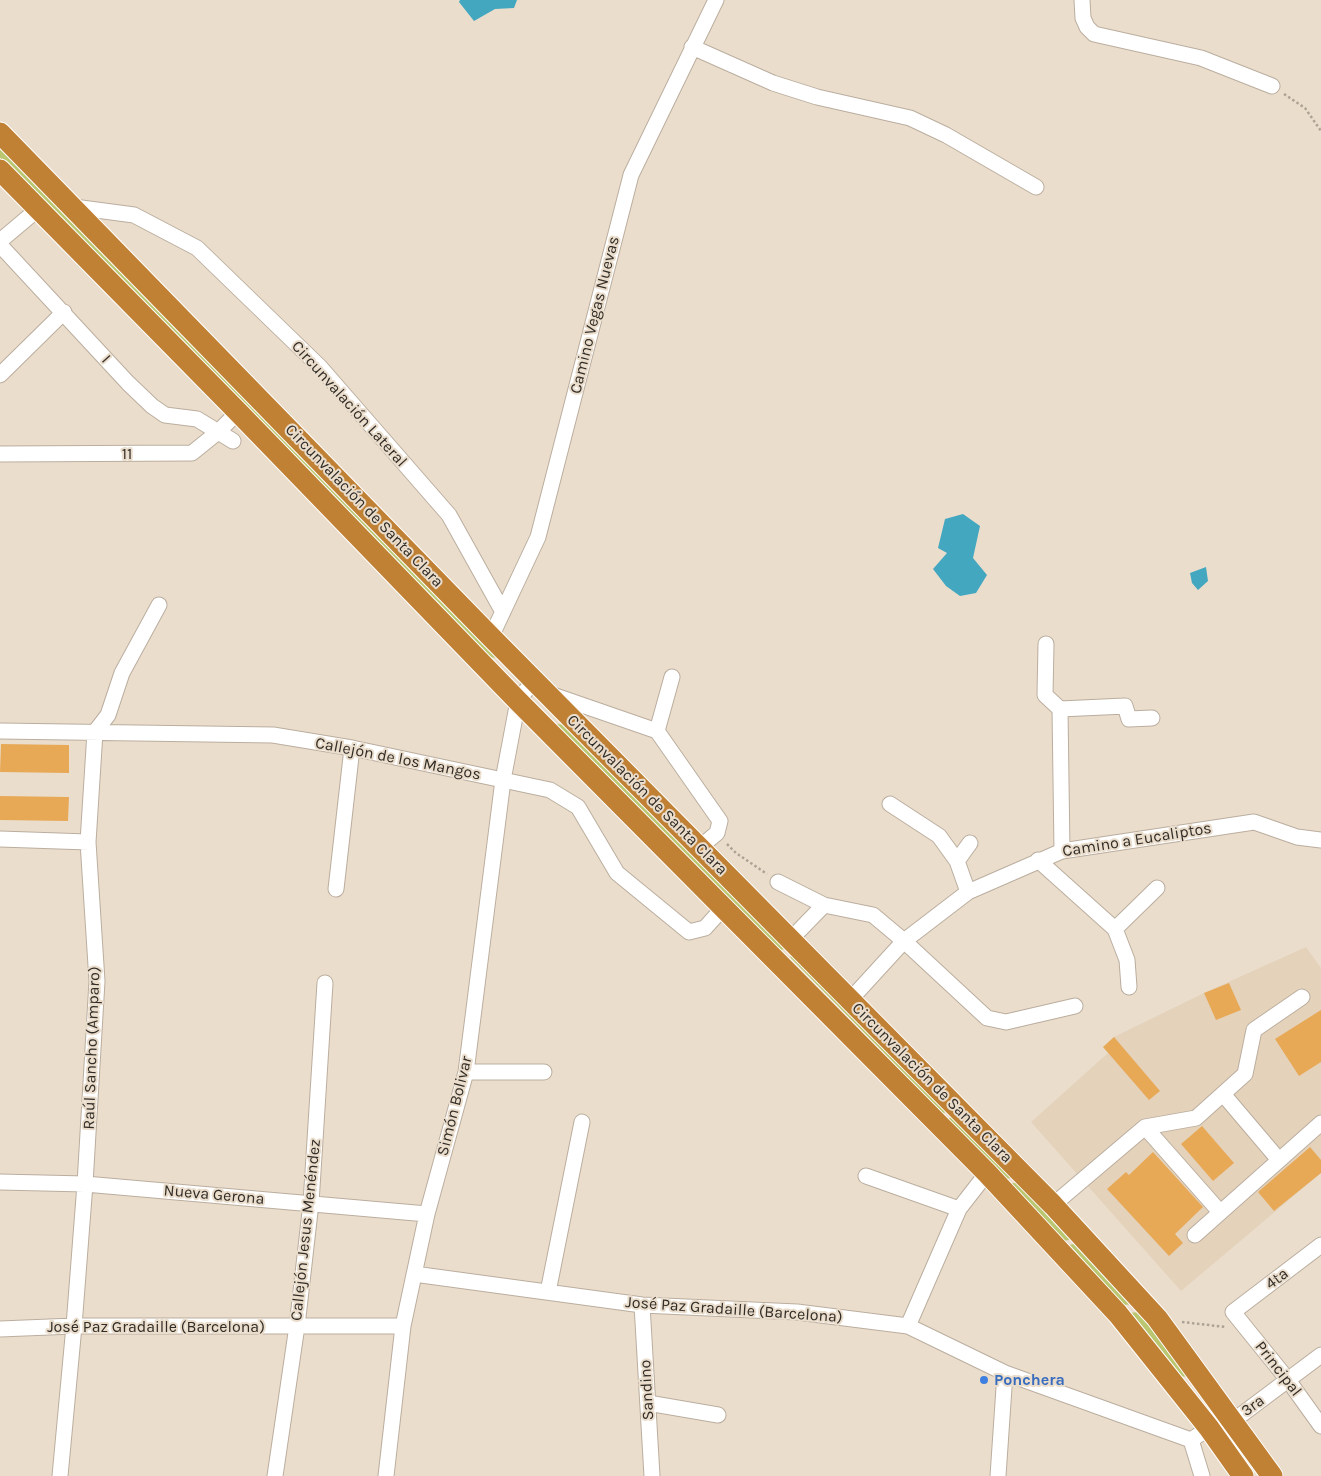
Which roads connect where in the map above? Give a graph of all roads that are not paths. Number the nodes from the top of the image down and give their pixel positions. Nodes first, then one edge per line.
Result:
1 (716, 0) edge
2 (1082, 0) edge
3 (692, 47) junction
4 (1272, 86) road end
5 (0, 132) edge
6 (0, 170) edge
7 (1036, 187) dead end
8 (38, 208) junction
9 (74, 208) junction
10 (0, 243) edge
11 (64, 312) junction
12 (0, 375) edge
13 (238, 412) junction
14 (218, 432) junction
15 (233, 441) dead end
16 (0, 454) edge
17 (159, 605) dead end
18 (502, 612) junction
19 (491, 637) junction
20 (1046, 644) dead end
21 (672, 677) dead end
22 (540, 687) junction
23 (518, 701) junction
24 (1060, 709) junction
25 (1152, 718) dead end
26 (657, 730) junction
27 (0, 731) edge
28 (95, 732) junction
29 (352, 748) junction
30 (503, 780) junction
31 (890, 804) dead end
32 (0, 839) edge
33 (1321, 840) edge
34 (88, 842) junction
35 (970, 843) dead end
36 (699, 848) junction
37 (1062, 850) junction
38 (1038, 860) junction
39 (957, 861) junction
40 (778, 882) road end
41 (1157, 888) dead end
42 (336, 889) dead end
43 (968, 892) junction
44 (824, 905) junction
45 (723, 908) junction
46 (1115, 929) junction
47 (790, 940) junction
48 (904, 941) junction
49 (325, 983) dead end
50 (1129, 987) dead end
51 (1302, 997) dead end
52 (850, 1000) junction
53 (1075, 1006) dead end
54 (466, 1072) junction
55 (544, 1072) dead end
56 (1223, 1094) junction
57 (582, 1122) dead end
58 (1321, 1123) edge
59 (1145, 1127) junction
60 (1280, 1160) junction
61 (987, 1174) junction
62 (866, 1176) dead end
63 (0, 1182) edge
64 (85, 1184) junction
65 (311, 1203) junction
66 (1053, 1204) junction
67 (959, 1209) junction
68 (1220, 1212) junction
69 (427, 1214) junction
70 (1195, 1235) dead end
71 (1321, 1245) edge
72 (414, 1274) junction
73 (548, 1292) junction
74 (642, 1305) junction
75 (1233, 1312) joint
76 (74, 1326) junction
77 (297, 1326) junction
78 (403, 1326) junction
79 (908, 1326) junction
80 (0, 1328) edge
81 (1321, 1355) edge
82 (1005, 1373) junction
83 (1288, 1380) junction
84 (648, 1402) junction
85 (718, 1415) dead end
86 (1233, 1421) junction
87 (1321, 1426) edge
88 (1209, 1428) junction
89 (1191, 1440) junction
90 (60, 1476) edge
91 (275, 1476) edge
92 (386, 1476) edge
93 (652, 1476) edge
94 (998, 1476) edge
95 (1202, 1476) edge
96 (1243, 1476) edge
97 (1272, 1476) edge

1 - 3 street, Camino Vegas Nuevas
2 - 4 street
3 - 7 street
3 - 18 street, Camino Vegas Nuevas
5 - 9 highway, Circunvalación de Santa Clara
6 - 8 highway, Circunvalación de Santa Clara
8 - 10 street
8 - 13 highway, Circunvalación de Santa Clara
9 - 18 street, Circunvalación Lateral
9 - 19 highway, Circunvalación de Santa Clara
10 - 11 street, I
11 - 12 street
11 - 14 street, I
13 - 14 street, 11
13 - 23 highway, Circunvalación de Santa Clara
14 - 15 street, I
14 - 16 street, 11
17 - 28 street
18 - 19 street, Camino Vegas Nuevas
19 - 22 highway, Circunvalación de Santa Clara
20 - 24 street
21 - 26 street
22 - 23 street, Simón Bolivar
22 - 26 street
22 - 36 highway, Circunvalación de Santa Clara
23 - 30 street, Simón Bolivar
23 - 45 highway, Circunvalación de Santa Clara
24 - 25 street
24 - 37 street
26 - 36 street
27 - 28 street, Callejón de los Mangos
28 - 29 street, Callejón de los Mangos
28 - 34 street, Raúl Sancho (Amparo)
29 - 30 street, Callejón de los Mangos
29 - 42 street
30 - 45 street, Callejón de los Mangos
30 - 54 street, Simón Bolivar
31 - 39 street
32 - 34 street
33 - 37 street, Camino a Eucaliptos
34 - 64 street, Raúl Sancho (Amparo)
35 - 39 street
36 - 47 highway, Circunvalación de Santa Clara
37 - 38 street, Camino a Eucaliptos
38 - 43 street, Camino a Eucaliptos
38 - 46 street
39 - 43 street
40 - 44 street
41 - 46 street
43 - 48 street, Camino a Eucaliptos
44 - 47 street
44 - 48 street
45 - 61 highway, Circunvalación de Santa Clara
46 - 50 street
47 - 52 highway, Circunvalación de Santa Clara
48 - 52 street, Camino a Eucaliptos
48 - 53 street
49 - 65 street, Callejón Jesus Menéndez
51 - 56 street
52 - 66 highway, Circunvalación de Santa Clara
54 - 55 street
54 - 69 street, Simón Bolivar
56 - 59 street
56 - 60 street
57 - 73 street
58 - 60 street
59 - 66 street
59 - 68 street
60 - 68 street
61 - 67 street
61 - 88 highway, Circunvalación de Santa Clara
62 - 67 street
63 - 64 street, Nueva Gerona
64 - 65 street, Nueva Gerona
64 - 76 street, Raúl Sancho (Amparo)
65 - 69 street, Nueva Gerona
65 - 77 street, Callejón Jesus Menéndez
66 - 86 highway, Circunvalación de Santa Clara
67 - 79 street
68 - 70 street
69 - 72 street, Simón Bolivar
71 - 75 street, 4ta
72 - 73 street, José Paz Gradaille (Barcelona)
72 - 78 street, Simón Bolivar
73 - 74 street, José Paz Gradaille (Barcelona)
74 - 79 street, José Paz Gradaille (Barcelona)
74 - 84 street, Sandino
75 - 83 street, Principal
76 - 77 street, José Paz Gradaille (Barcelona)
76 - 80 street, José Paz Gradaille (Barcelona)
76 - 90 street, Raúl Sancho (Amparo)
77 - 78 street, José Paz Gradaille (Barcelona)
77 - 91 street, Callejón Jesus Menéndez
78 - 92 street, Simón Bolivar
79 - 82 street, José Paz Gradaille (Barcelona)
81 - 83 street, 3ra
82 - 89 street, José Paz Gradaille (Barcelona)
82 - 94 street
83 - 86 street, 3ra
83 - 87 street, Principal
84 - 85 street
84 - 93 street, Sandino
86 - 97 highway, Circunvalación de Santa Clara
88 - 89 street
88 - 96 highway, Circunvalación de Santa Clara
89 - 95 street

